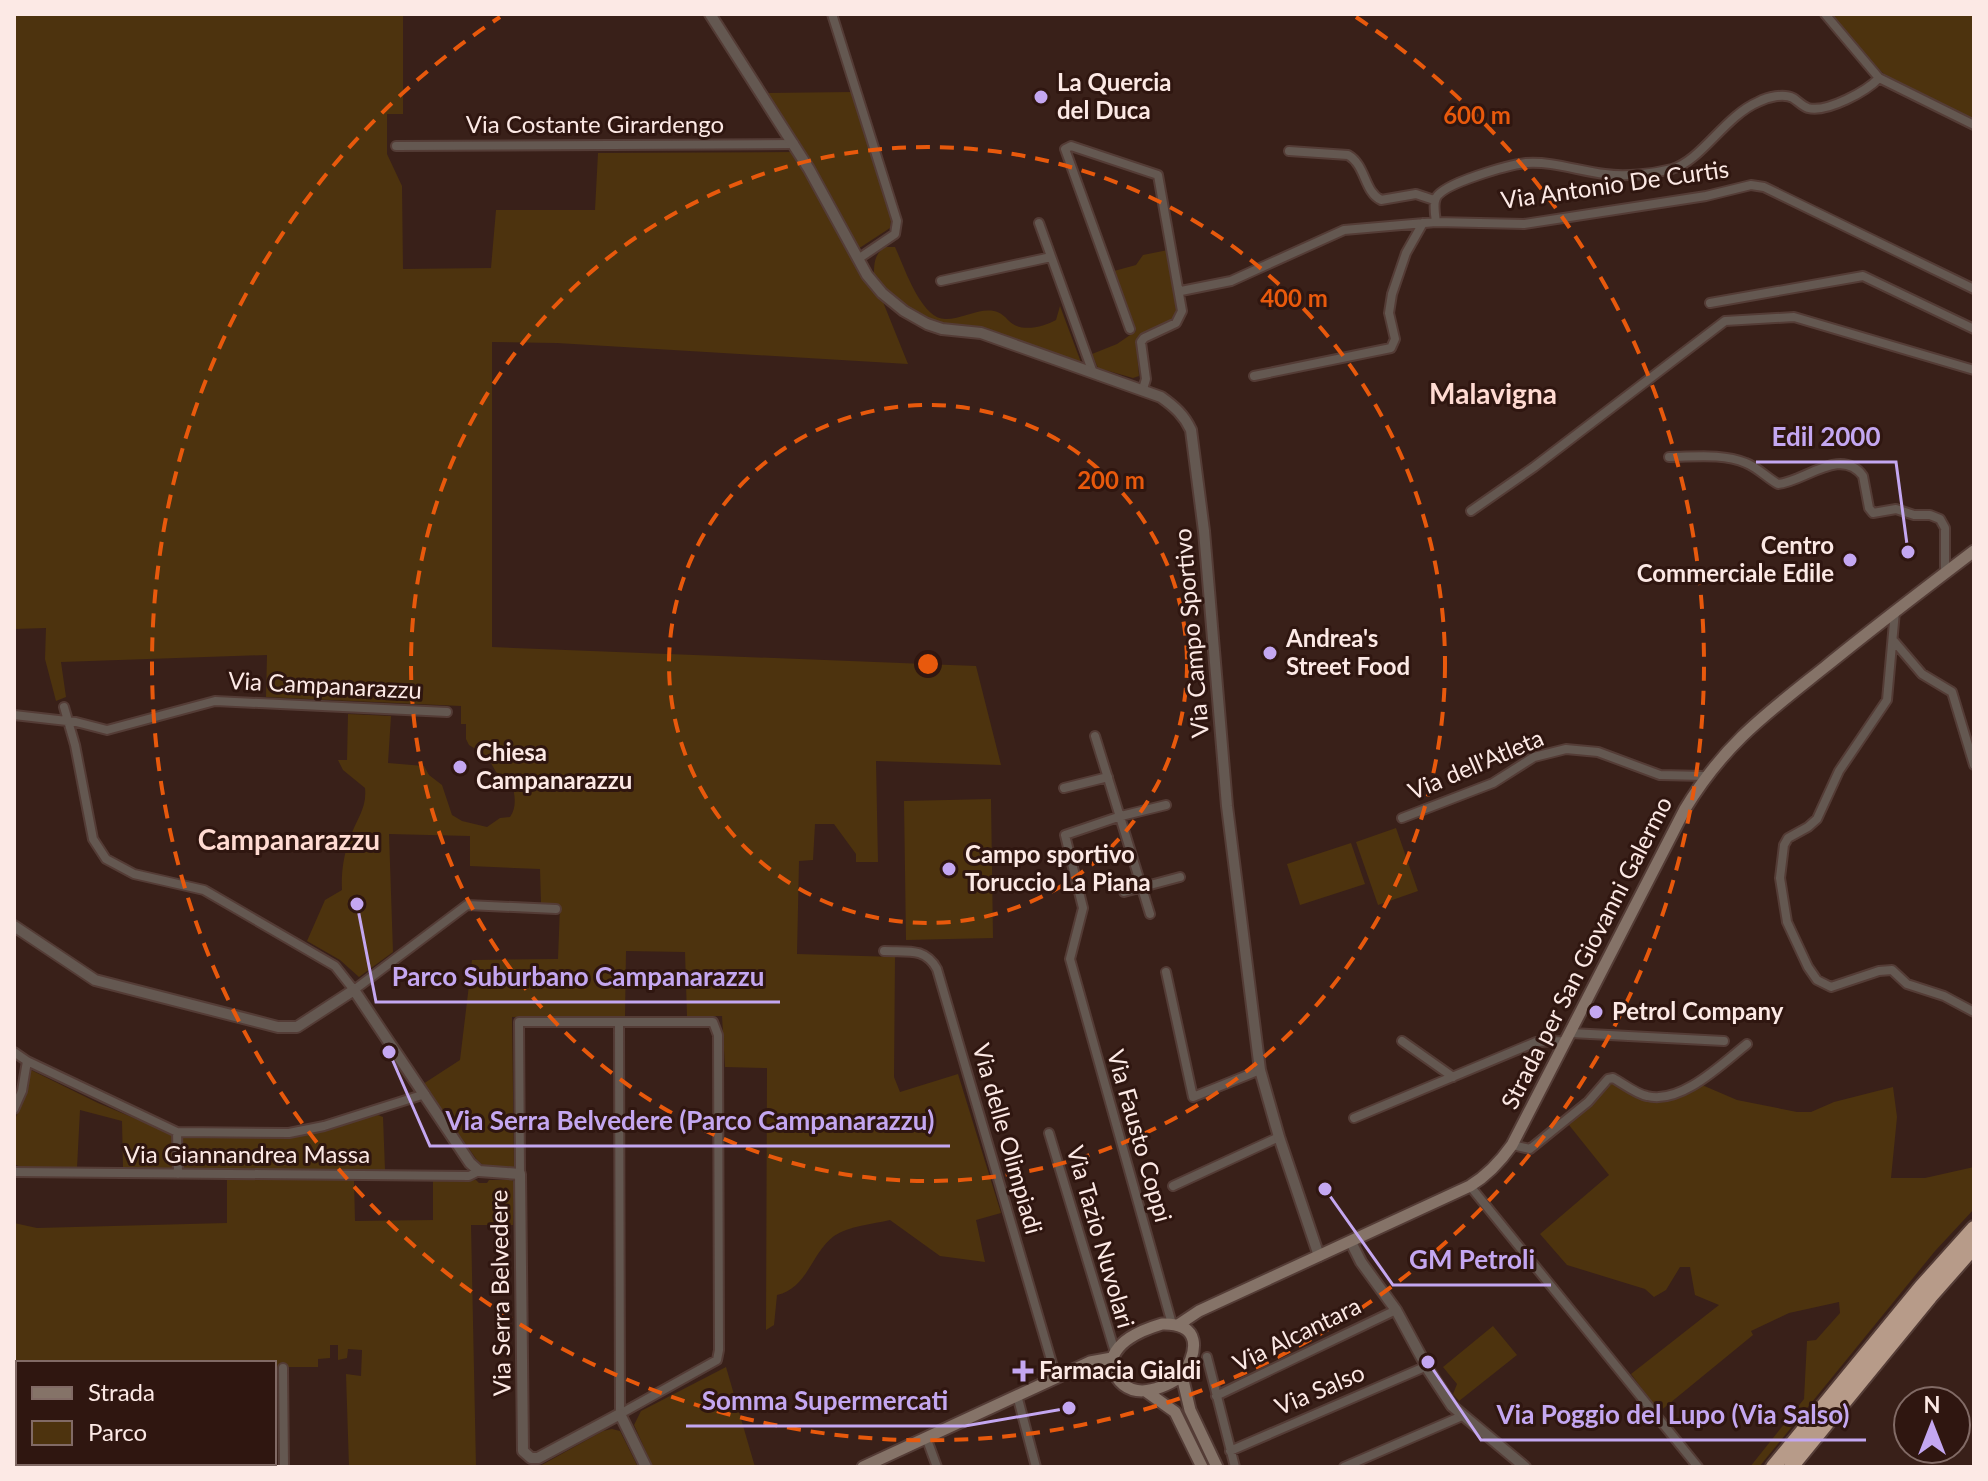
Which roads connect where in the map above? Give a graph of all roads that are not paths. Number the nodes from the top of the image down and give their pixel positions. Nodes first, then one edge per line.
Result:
1 (710, 14) edge
2 (832, 14) edge
3 (1825, 14) edge
4 (1879, 78) junction
5 (1974, 125) edge
6 (794, 144) junction
7 (396, 146) dead end
8 (1289, 151) dead end
9 (1434, 200) junction
10 (1436, 222) junction
11 (1039, 223) dead end
12 (1423, 223) junction
13 (1051, 257) junction
14 (858, 259) junction
15 (941, 281) dead end
16 (1974, 289) edge
17 (1181, 291) junction
18 (1710, 303) dead end
19 (1130, 329) dead end
20 (1974, 329) edge
21 (1974, 370) edge
22 (1093, 373) junction
23 (1254, 376) dead end
24 (1143, 389) junction
25 (1669, 457) dead end
26 (1471, 511) dead end
27 (1974, 551) edge
28 (1945, 573) junction
29 (1896, 610) junction
30 (1893, 640) junction
31 (64, 707) dead end
32 (447, 712) dead end
33 (14, 715) edge
34 (69, 722) junction
35 (1095, 736) dead end
36 (1974, 765) edge
37 (1705, 776) junction
38 (1108, 777) junction
39 (1064, 788) dead end
40 (1166, 805) dead end
41 (1121, 816) junction
42 (1402, 818) dead end
43 (1180, 877) dead end
44 (1143, 887) junction
45 (1124, 892) dead end
46 (556, 909) dead end
47 (1150, 914) dead end
48 (14, 926) edge
49 (884, 951) dead end
50 (1166, 972) dead end
51 (354, 990) junction
52 (1974, 1012) edge
53 (619, 1022) junction
54 (1568, 1037) junction
55 (1402, 1041) dead end
56 (1724, 1041) dead end
57 (1747, 1044) dead end
58 (14, 1052) edge
59 (27, 1061) junction
60 (1260, 1070) junction
61 (1453, 1077) junction
62 (425, 1094) junction
63 (14, 1109) edge
64 (1354, 1118) dead end
65 (177, 1132) junction
66 (1049, 1133) dead end
67 (1279, 1137) junction
68 (1512, 1145) junction
69 (479, 1171) junction
70 (14, 1172) edge
71 (178, 1174) junction
72 (520, 1174) junction
73 (1173, 1186) dead end
74 (1470, 1186) junction
75 (1974, 1228) edge
76 (1351, 1242) junction
77 (1974, 1247) edge
78 (1319, 1256) junction
79 (1396, 1310) junction
80 (1199, 1311) junction
81 (1175, 1324) junction
82 (1192, 1334) junction
83 (1207, 1357) dead end
84 (1113, 1360) junction
85 (1427, 1366) junction
86 (283, 1368) dead end
87 (1182, 1376) junction
88 (1056, 1377) junction
89 (1147, 1392) junction
90 (1017, 1395) junction
91 (1216, 1396) junction
92 (620, 1414) junction
93 (1462, 1416) junction
94 (279, 1433) edge
95 (926, 1437) junction
96 (1230, 1451) junction
97 (284, 1467) edge
98 (646, 1467) edge
99 (863, 1467) edge
100 (937, 1467) edge
101 (1036, 1467) edge
102 (1202, 1467) edge
103 (1217, 1467) edge
104 (1235, 1467) edge
105 (1344, 1467) edge
106 (1525, 1467) edge
107 (1698, 1467) edge
108 (1773, 1467) edge
109 (1791, 1467) edge

1 - 6 street, Via Campo Sportivo
2 - 14 street
3 - 4 street
4 - 5 street
4 - 9 street
6 - 7 street, Via Costante Girardengo
6 - 14 street, Via Campo Sportivo
8 - 9 street
9 - 10 street
10 - 12 street, Via Antonio De Curtis
10 - 16 street, Via Antonio De Curtis
11 - 13 street
12 - 17 street, Via Antonio De Curtis
12 - 23 street
13 - 15 street
13 - 22 street
14 - 22 street, Via Campo Sportivo
17 - 19 street
17 - 24 street
18 - 20 street
21 - 26 street
22 - 24 street, Via Campo Sportivo
24 - 60 street, Via Campo Sportivo
25 - 28 street
27 - 28 main road, Strada per San Giovanni Galermo
28 - 29 main road, Strada per San Giovanni Galermo
29 - 30 street
29 - 37 main road, Strada per San Giovanni Galermo
30 - 36 street
30 - 52 street
31 - 34 street, Via Serra Belvedere
32 - 34 street, Via Campanarazzu
33 - 34 street, Via Campanarazzu
34 - 51 street, Via Serra Belvedere
35 - 38 street
37 - 42 street, Via dell'Atleta
37 - 54 main road, Strada per San Giovanni Galermo
38 - 39 street
38 - 41 street
40 - 41 street
41 - 44 street
41 - 81 street, Via Fausto Coppi
43 - 44 street
44 - 45 street
44 - 47 street
46 - 51 street
48 - 51 street
49 - 88 street, Via delle Olimpiadi
50 - 60 street
51 - 62 street, Via Serra Belvedere
53 - 72 street
53 - 92 street
53 - 92 street
54 - 56 street
54 - 61 street
54 - 68 main road, Strada per San Giovanni Galermo
55 - 61 street
57 - 68 street
58 - 59 street
59 - 63 street
59 - 65 street
60 - 67 street, Via Campo Sportivo
61 - 64 street
62 - 65 street
62 - 69 street, Via Serra Belvedere
65 - 71 street
66 - 84 street, Via Tazio Nuvolari
67 - 73 street
67 - 78 street, Via Campo Sportivo
68 - 74 main road, Strada per San Giovanni Galermo
69 - 71 street, Via Giannandrea Massa
69 - 72 street, Via Serra Belvedere
70 - 71 street, Via Giannandrea Massa
72 - 92 street, Via Serra Belvedere
74 - 76 main road, Strada per San Giovanni Galermo
74 - 107 street
75 - 108 highway
76 - 78 main road, Strada per San Giovanni Galermo
76 - 79 street
77 - 109 highway
78 - 80 main road, Strada per San Giovanni Galermo
79 - 85 street
79 - 91 street, Via Alcantara
80 - 81 main road, Strada per San Giovanni Galermo
80 - 82 main road
81 - 82 main road
81 - 84 main road
82 - 87 main road
83 - 91 street
84 - 88 main road
84 - 89 main road
85 - 93 street
85 - 96 street, Via Salso
86 - 94 street
87 - 89 main road
87 - 103 main road
88 - 90 main road
89 - 102 main road
90 - 95 main road
90 - 101 street
91 - 96 street
92 - 98 street
93 - 105 street
93 - 106 street
94 - 97 street
95 - 99 main road
95 - 100 street
96 - 104 street

